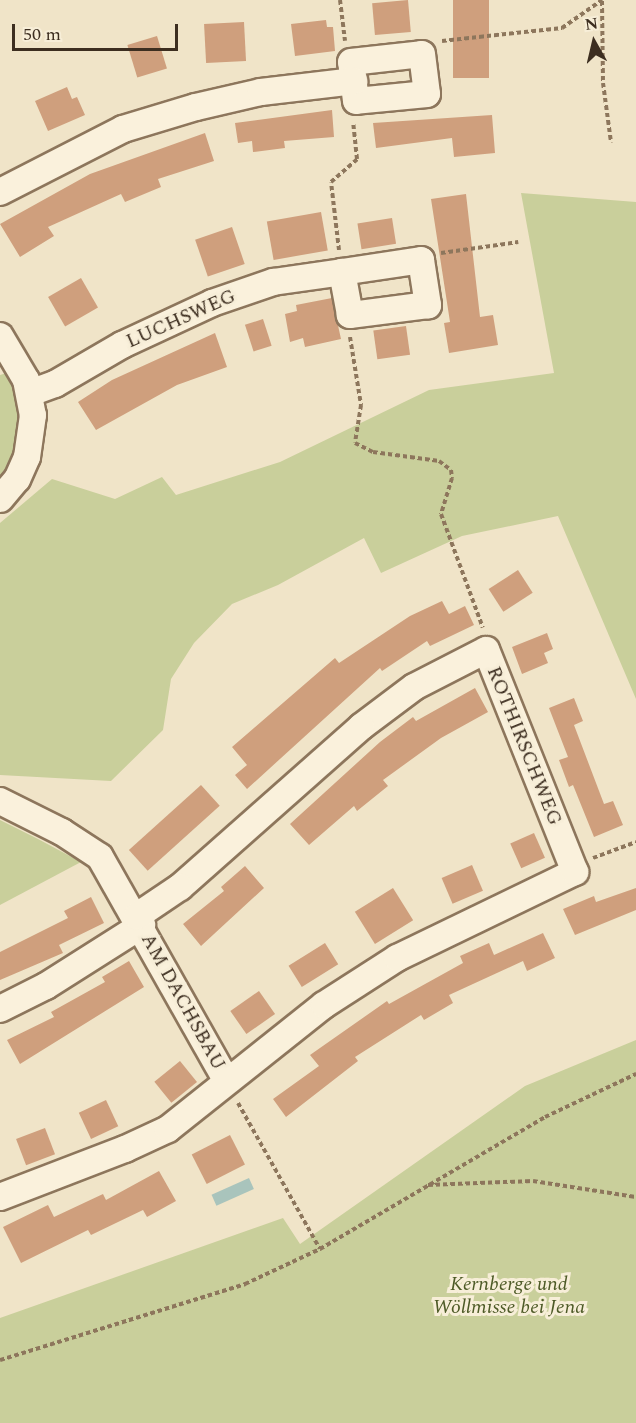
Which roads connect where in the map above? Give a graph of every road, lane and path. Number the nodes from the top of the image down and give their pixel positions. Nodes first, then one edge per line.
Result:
1 (340, 0) edge
2 (602, 0) edge
3 (422, 54) junction
4 (354, 81) junction
5 (611, 142) dead end
6 (0, 192) edge
7 (518, 242) dead end
8 (421, 260) junction
9 (342, 272) junction
10 (350, 315) junction
11 (0, 336) edge
12 (30, 393) junction
13 (0, 500) edge
14 (486, 650) junction
15 (0, 801) edge
16 (636, 842) edge
17 (573, 866) junction
18 (139, 921) junction
19 (0, 1009) edge
20 (636, 1074) edge
21 (226, 1080) junction
22 (427, 1185) junction
23 (0, 1197) edge
24 (636, 1197) edge
25 (320, 1249) junction
26 (0, 1360) edge

1 - 4 path
2 - 3 path
2 - 5 path
3 - 4 street
3 - 4 street
4 - 6 street
4 - 9 path
7 - 8 path
8 - 9 street, LUCHSWEG
8 - 10 street
9 - 10 street
9 - 12 street, LUCHSWEG
10 - 14 path
11 - 12 street
12 - 13 street
14 - 17 street, ROTHIRSCHWEG
14 - 18 street, ROTHIRSCHWEG
15 - 18 street, AM DACHSBAU
16 - 17 path
17 - 21 street
18 - 19 street, ROTHIRSCHWEG
18 - 21 street, AM DACHSBAU
20 - 22 path
21 - 23 street
21 - 25 path, AM DACHSBAU
22 - 24 path
22 - 25 path
25 - 26 path

